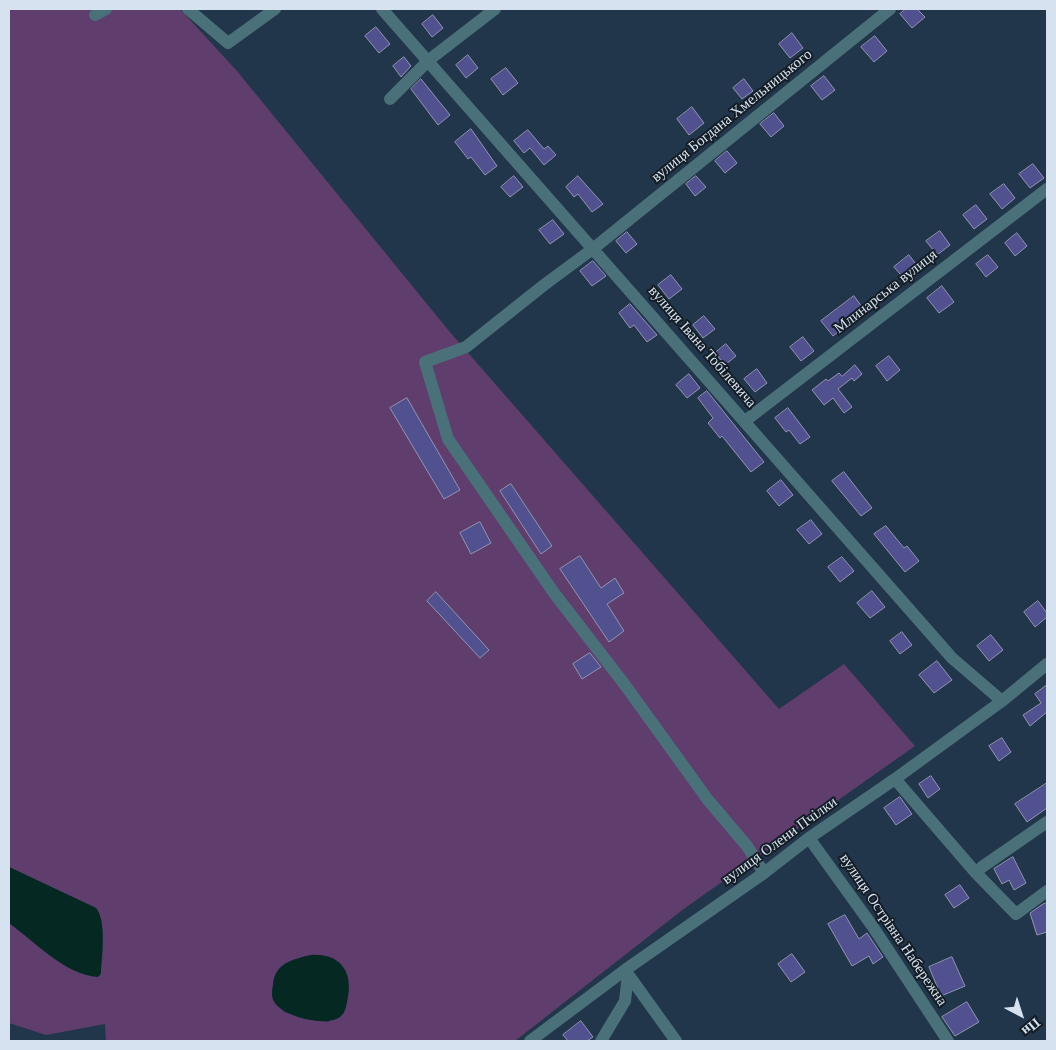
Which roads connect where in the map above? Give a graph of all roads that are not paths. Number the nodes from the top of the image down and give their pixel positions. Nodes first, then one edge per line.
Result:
1 (188, 9) edge
2 (275, 9) edge
3 (382, 9) edge
4 (495, 9) edge
5 (890, 9) edge
6 (429, 60) junction
7 (390, 99) dead end
8 (1047, 189) edge
9 (594, 248) junction
10 (745, 421) junction
11 (1047, 664) edge
12 (1002, 701) junction
13 (895, 779) junction
14 (1047, 822) edge
15 (809, 838) junction
16 (764, 873) junction
17 (976, 873) junction
18 (1047, 891) edge
19 (626, 972) junction
20 (530, 1041) edge
21 (601, 1041) edge
22 (676, 1041) edge
23 (948, 1041) edge

1 - 2 street
3 - 6 street, вулиця Івана Тобілевича
4 - 6 street
5 - 9 street, вулиця Богдана Хмельницького
6 - 7 street
6 - 9 street, вулиця Івана Тобілевича
8 - 10 street, Млинарська вулиця
9 - 10 street, вулиця Івана Тобілевича
9 - 16 street, вулиця Богдана Хмельницького
10 - 12 street, вулиця Івана Тобілевича
11 - 12 street, вулиця Олени Пчілки
12 - 13 street, вулиця Олени Пчілки
13 - 15 street, вулиця Олени Пчілки
13 - 17 street
14 - 17 street
15 - 16 street, вулиця Олени Пчілки
15 - 23 street, вулиця Острівна Набережна
16 - 19 street, вулиця Олени Пчілки
17 - 18 street
19 - 20 street, вулиця Олени Пчілки
19 - 21 street
19 - 22 street

